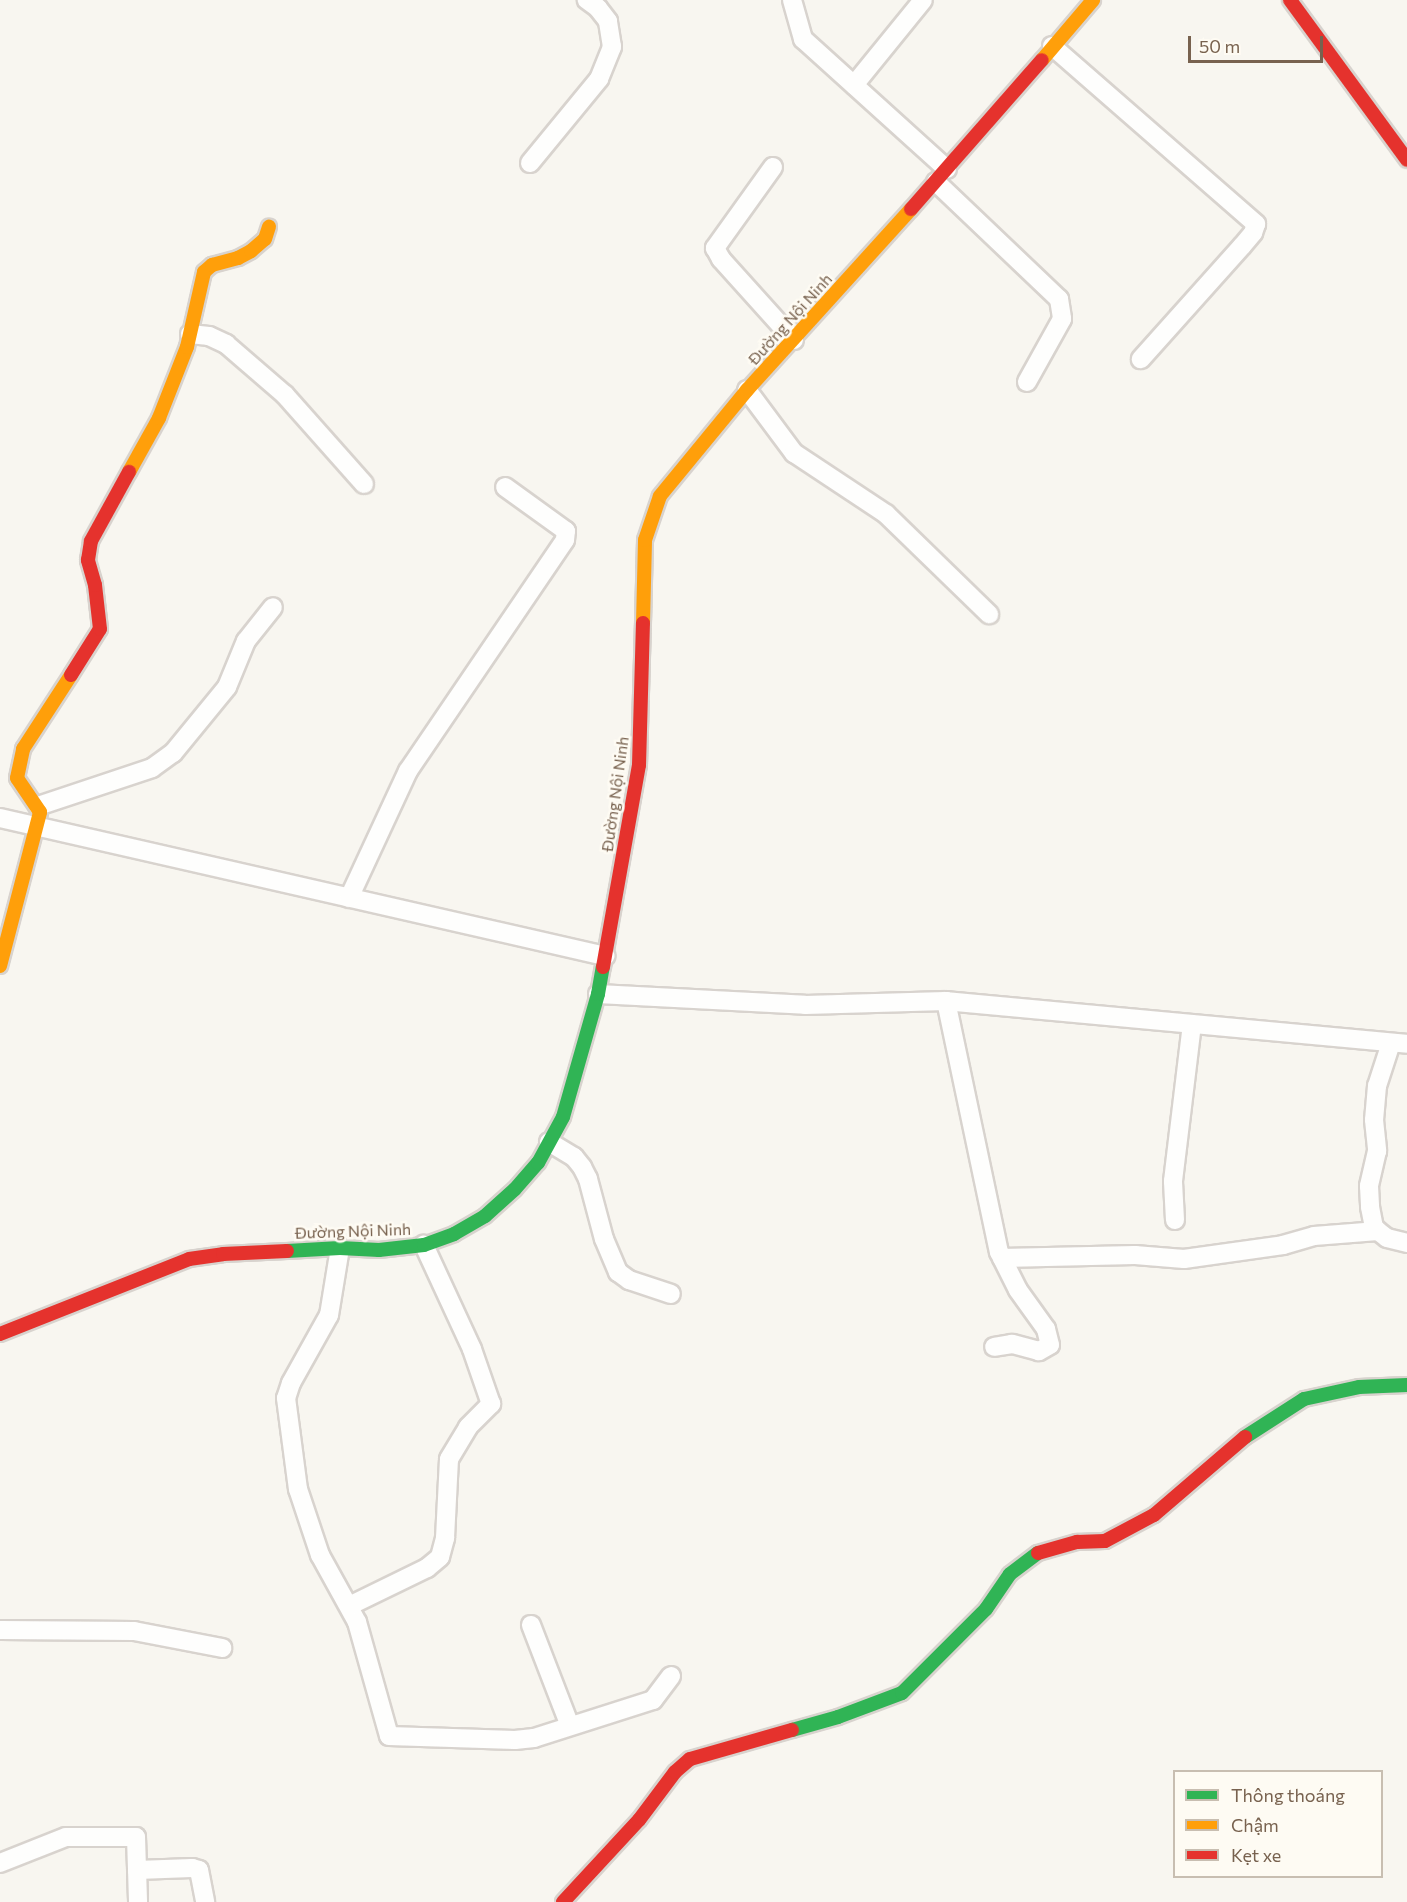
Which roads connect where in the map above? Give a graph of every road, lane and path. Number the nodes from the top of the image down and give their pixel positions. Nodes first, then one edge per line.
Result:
1 (792, 0) edge
2 (923, 0) edge
3 (1093, 0) edge
4 (1290, 0) edge
5 (597, 3) edge
6 (1052, 46) junction
7 (854, 85) junction
8 (1407, 160) edge
9 (530, 163) dead end
10 (773, 167) dead end
11 (941, 175) junction
12 (269, 227) dead end
13 (190, 334) junction
14 (794, 339) junction
15 (1141, 359) dead end
16 (1027, 382) dead end
17 (747, 390) junction
18 (364, 484) dead end
19 (505, 487) dead end
20 (273, 608) dead end
21 (988, 614) dead end
22 (38, 806) junction
23 (0, 818) edge
24 (37, 828) junction
25 (349, 898) junction
26 (605, 956) junction
27 (0, 966) edge
28 (598, 994) junction
29 (946, 1001) junction
30 (1192, 1024) junction
31 (1399, 1044) edge
32 (549, 1142) junction
33 (1175, 1220) dead end
34 (1378, 1231) junction
35 (1407, 1243) edge
36 (424, 1245) junction
37 (340, 1248) junction
38 (1002, 1258) junction
39 (671, 1294) dead end
40 (0, 1334) edge
41 (994, 1347) dead end
42 (1407, 1385) edge
43 (349, 1606) junction
44 (531, 1625) dead end
45 (0, 1630) edge
46 (222, 1648) dead end
47 (671, 1676) dead end
48 (570, 1726) junction
49 (0, 1863) edge
50 (137, 1870) junction
51 (138, 1902) edge
52 (205, 1902) edge
53 (563, 1902) edge

1 - 7 street
2 - 7 street
3 - 6 street, Đường Nội Ninh
4 - 8 street
5 - 9 street
6 - 11 street, Đường Nội Ninh
6 - 15 street
7 - 11 street
10 - 14 street
11 - 14 street, Đường Nội Ninh
11 - 16 street
12 - 13 street
13 - 18 street
13 - 22 street
14 - 17 street, Đường Nội Ninh
17 - 21 street
17 - 26 street, Đường Nội Ninh
19 - 25 street
20 - 22 street
22 - 24 street
23 - 24 street
24 - 25 street
24 - 27 street
25 - 26 street
26 - 28 street, Đường Nội Ninh
28 - 29 street
28 - 32 street, Đường Nội Ninh
29 - 30 street
29 - 38 street
30 - 31 street
30 - 33 street
31 - 34 street
32 - 36 street, Đường Nội Ninh
32 - 39 street
34 - 35 street
34 - 38 street
36 - 37 street, Đường Nội Ninh
36 - 43 street
37 - 40 street, Đường Nội Ninh
37 - 43 street
38 - 41 street
42 - 53 street
43 - 48 street
44 - 48 street
45 - 46 street
47 - 48 street
49 - 50 street
50 - 51 street
50 - 52 street

